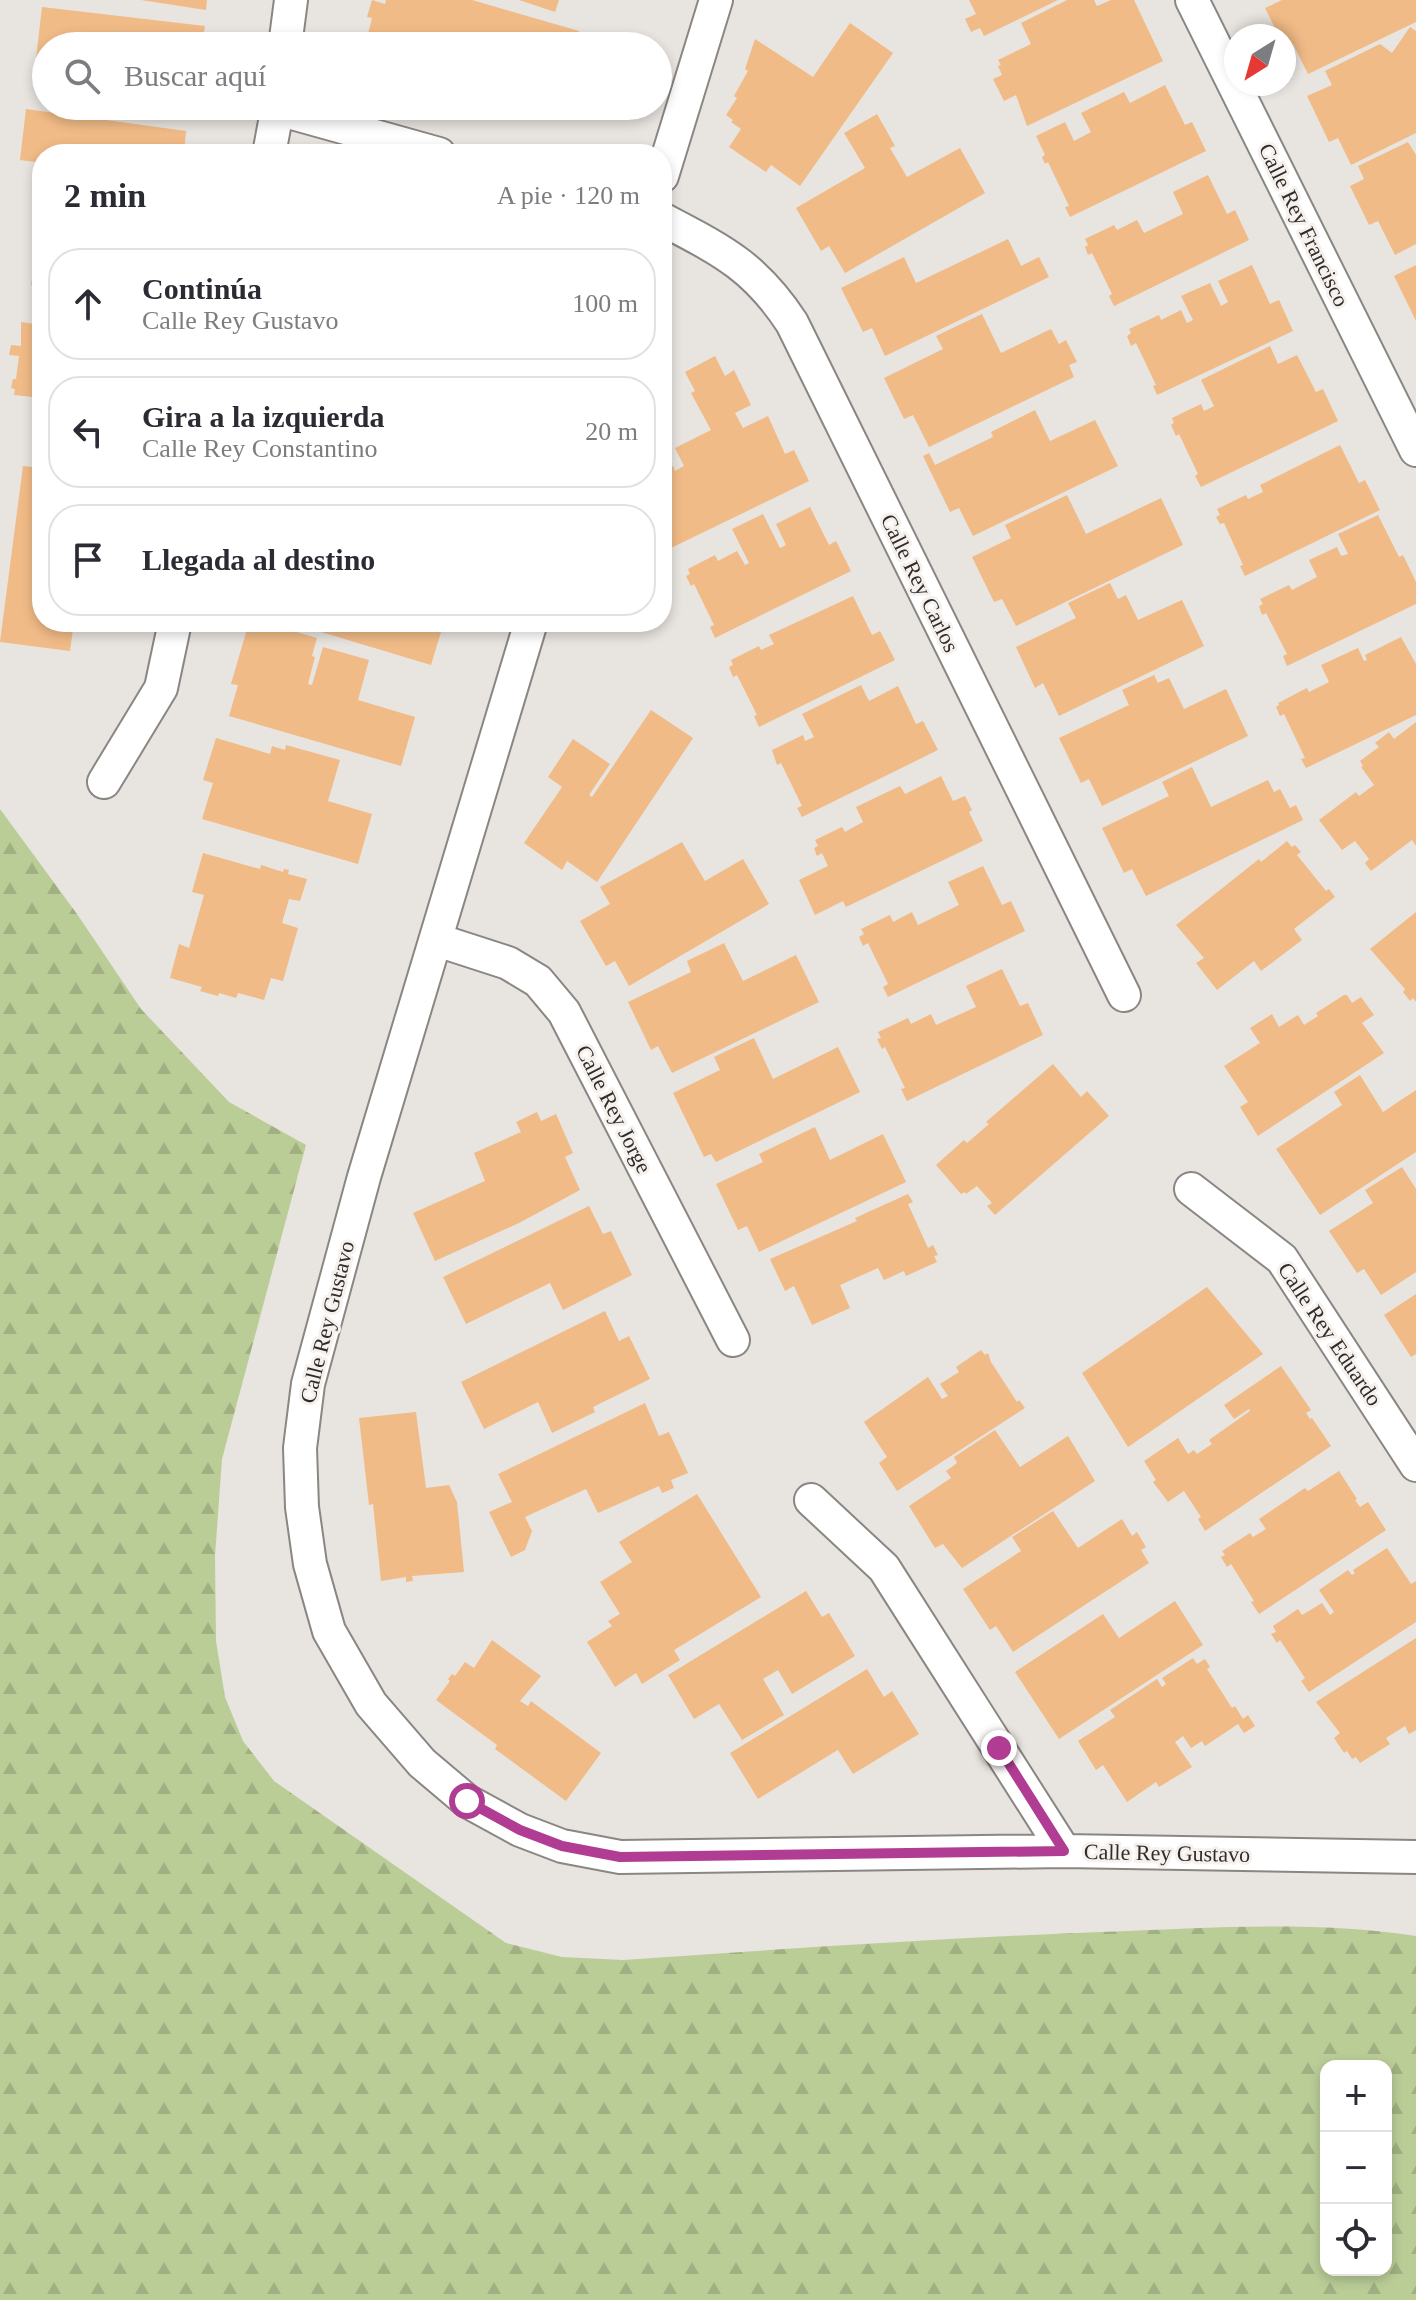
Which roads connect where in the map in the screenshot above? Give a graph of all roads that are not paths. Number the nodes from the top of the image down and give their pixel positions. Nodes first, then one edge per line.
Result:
1 (291, 0) edge
2 (716, 0) edge
3 (1192, 0) edge
4 (287, 32) edge
5 (276, 120) edge
6 (320, 120) edge
7 (271, 144) edge
8 (404, 144) edge
9 (672, 144) edge
10 (672, 224) edge
11 (1416, 450) edge
12 (173, 632) edge
13 (528, 632) edge
14 (104, 782) dead end
15 (437, 940) junction
16 (1124, 995) dead end
17 (1191, 1189) dead end
18 (733, 1340) dead end
19 (1416, 1465) edge
20 (811, 1500) dead end
21 (1064, 1851) junction
22 (1416, 1857) edge

1 - 4 street
2 - 9 street
3 - 11 street, Calle Rey Francisco
5 - 7 street
6 - 8 street
10 - 16 street, Calle Rey Carlos
12 - 14 street
13 - 15 street, Calle Rey Gustavo
15 - 18 street, Calle Rey Jorge
15 - 21 street, Calle Rey Gustavo
17 - 19 street, Calle Rey Eduardo
20 - 21 street
21 - 22 street, Calle Rey Gustavo

